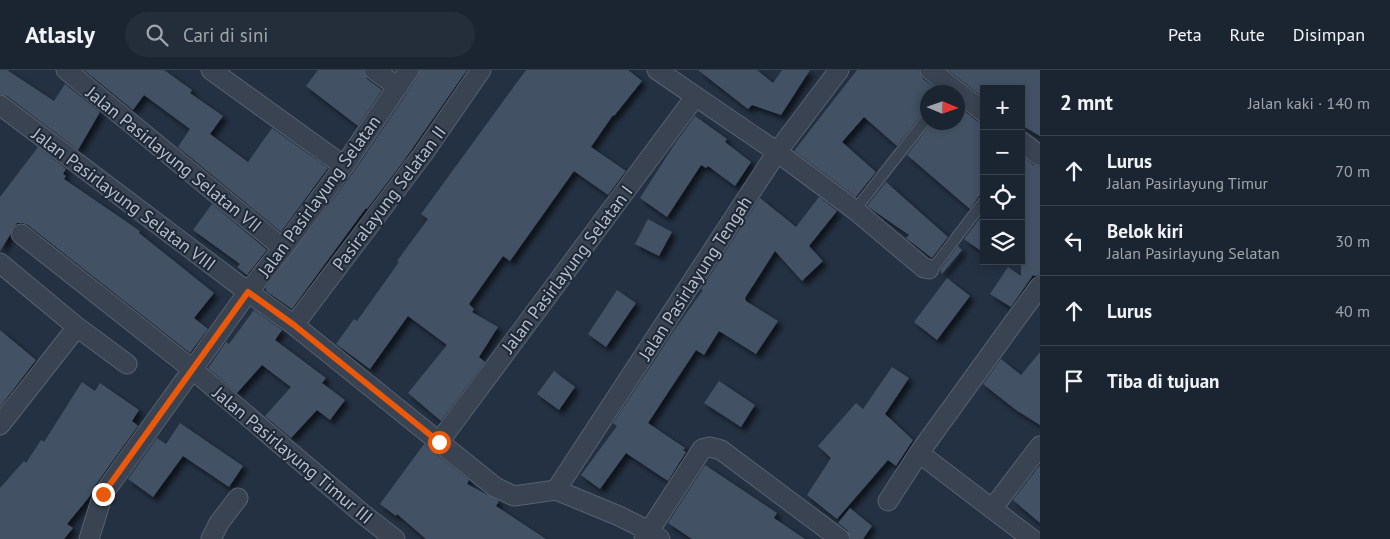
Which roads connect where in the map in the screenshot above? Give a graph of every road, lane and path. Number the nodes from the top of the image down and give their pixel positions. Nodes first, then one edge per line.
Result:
1 (66, 70) edge
2 (211, 70) edge
3 (374, 70) edge
4 (409, 70) edge
5 (481, 70) edge
6 (657, 70) edge
7 (839, 70) edge
8 (930, 70) edge
9 (944, 85) edge
10 (398, 87) junction
11 (695, 97) junction
12 (965, 100) edge
13 (0, 105) edge
14 (980, 109) edge
15 (920, 127) edge
16 (777, 152) junction
17 (344, 166) junction
18 (980, 206) edge
19 (855, 210) junction
20 (21, 234) dead end
21 (283, 248) junction
22 (0, 262) edge
23 (929, 269) joint
24 (1040, 286) edge
25 (248, 292) junction
26 (294, 325) junction
27 (78, 327) junction
28 (127, 364) dead end
29 (192, 369) junction
30 (0, 425) edge
31 (439, 442) junction
32 (1040, 446) edge
33 (919, 453) junction
34 (556, 490) junction
35 (238, 498) dead end
36 (888, 501) dead end
37 (992, 510) junction
38 (651, 536) edge
39 (89, 539) edge
40 (211, 539) edge
41 (395, 539) edge
42 (840, 539) edge
43 (1032, 539) edge

1 - 21 street, Jalan Pasirlayung Selatan VII
2 - 17 street
3 - 10 street
4 - 10 street, Jalan Pasirlayung Selatan
5 - 26 street, Pasiralayung Selatan II
6 - 11 street
7 - 16 street, Jalan Pasirlayung Tengah
8 - 9 street
10 - 17 street, Jalan Pasirlayung Selatan
11 - 16 street
11 - 31 street, Jalan Pasirlayung Selatan I
12 - 14 street
13 - 25 street, Jalan Pasirlayung Selatan VIII
15 - 19 lane
16 - 19 street
16 - 34 street, Jalan Pasirlayung Tengah
17 - 21 street, Jalan Pasirlayung Selatan
18 - 23 lane
19 - 23 street
20 - 29 street, Jalan Pasirlayung Timur III
21 - 25 street, Jalan Pasirlayung Selatan
22 - 27 street
24 - 33 street
25 - 26 street, Jalan Pasirlayung Selatan VIII
25 - 29 street, Jalan Pasirlayung Selatan
26 - 31 street, Jalan Pasirlayung Selatan VIII
27 - 28 street
27 - 30 street
29 - 39 street, Jalan Pasirlayung Selatan
29 - 41 street, Jalan Pasirlayung Timur III
31 - 34 street, Jalan Pasirlayung Selatan VIII
32 - 37 street
33 - 36 street
33 - 37 street
34 - 38 street
35 - 40 street
37 - 43 street
38 - 42 street

